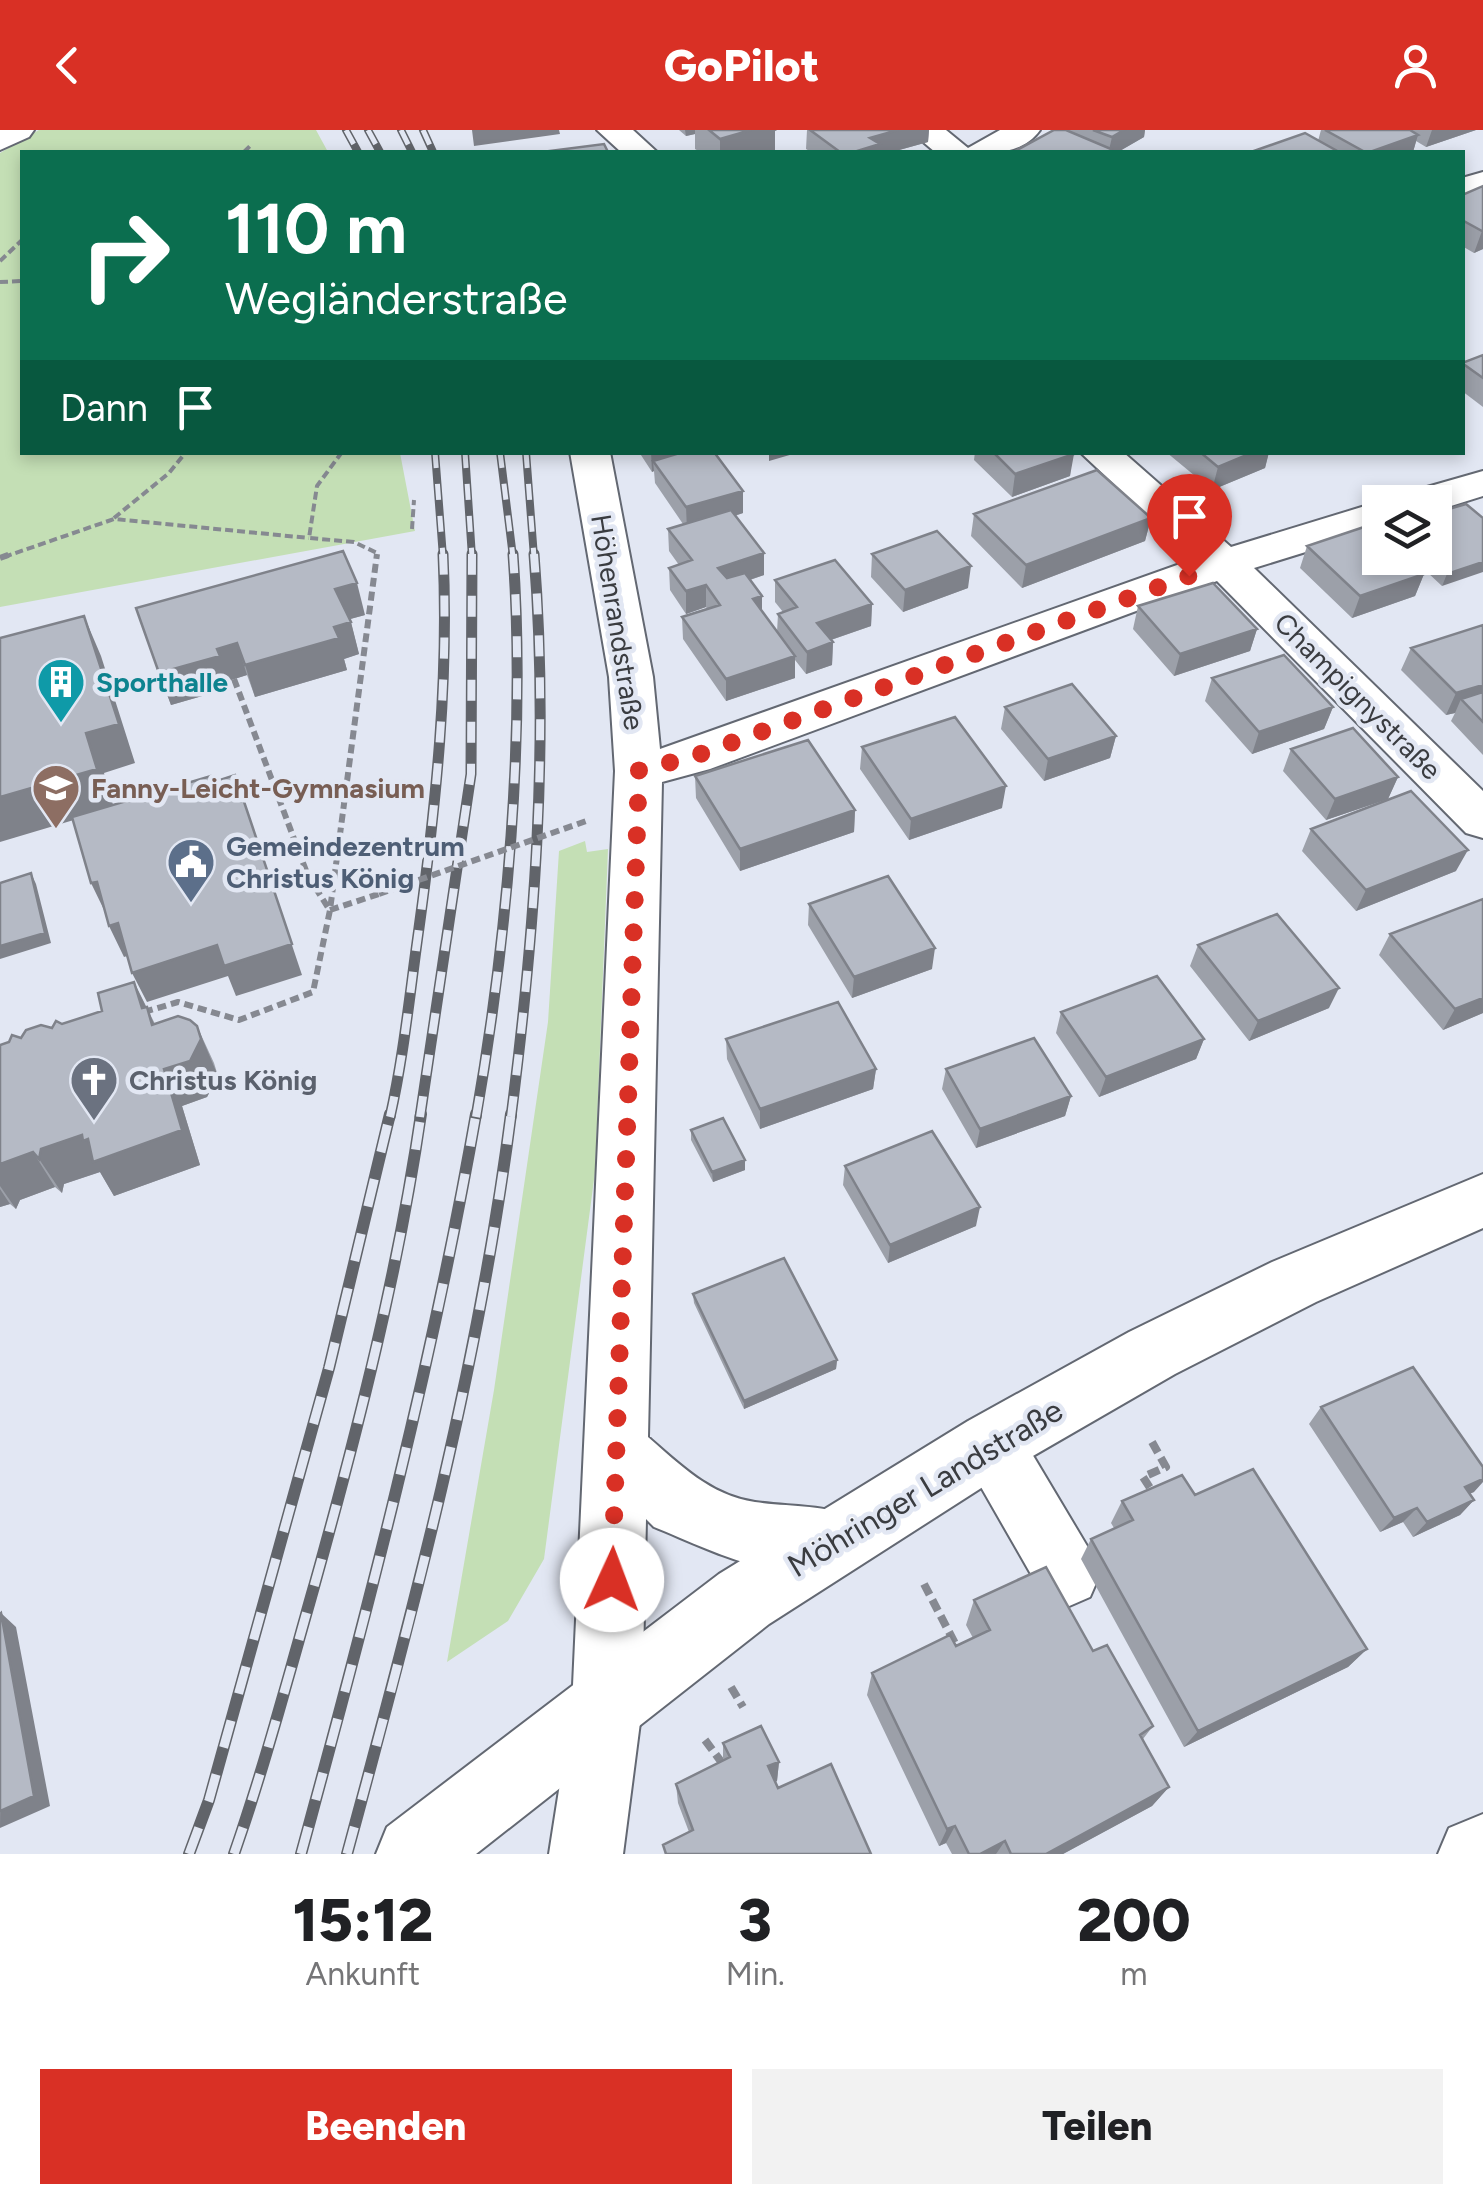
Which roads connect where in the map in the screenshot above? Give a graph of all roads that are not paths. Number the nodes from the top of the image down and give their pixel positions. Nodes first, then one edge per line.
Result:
1 (18, 130) edge
2 (613, 130) edge
3 (925, 130) edge
4 (1024, 130) edge
5 (0, 140) edge
6 (638, 150) edge
7 (953, 150) edge
8 (986, 150) edge
9 (591, 455) edge
10 (1102, 455) edge
11 (1483, 483) edge
12 (1452, 492) edge
13 (1362, 521) edge
14 (1224, 563) junction
15 (639, 770) junction
16 (1483, 820) edge
17 (1483, 1200) edge
18 (991, 1444) junction
19 (618, 1452) junction
20 (833, 1542) junction
21 (1067, 1574) dead end
22 (608, 1707) junction
23 (426, 1846) edge
24 (1483, 1850) edge
25 (586, 1854) edge
26 (1475, 1854) edge

1 - 5 street
2 - 6 street
3 - 7 street
4 - 8 street
9 - 15 street, Höhenrandstraße
10 - 14 street, Champignystraße
11 - 12 street
13 - 14 street
14 - 15 street
14 - 16 street, Champignystraße
15 - 19 street, Höhenrandstraße
17 - 18 main road, Möhringer Landstraße
18 - 20 main road, Möhringer Landstraße
18 - 21 street
19 - 20 street
19 - 22 street, Höhenrandstraße
20 - 22 main road, Möhringer Landstraße
22 - 23 main road, Möhringer Landstraße
22 - 25 street, Höhenrandstraße
24 - 26 street

